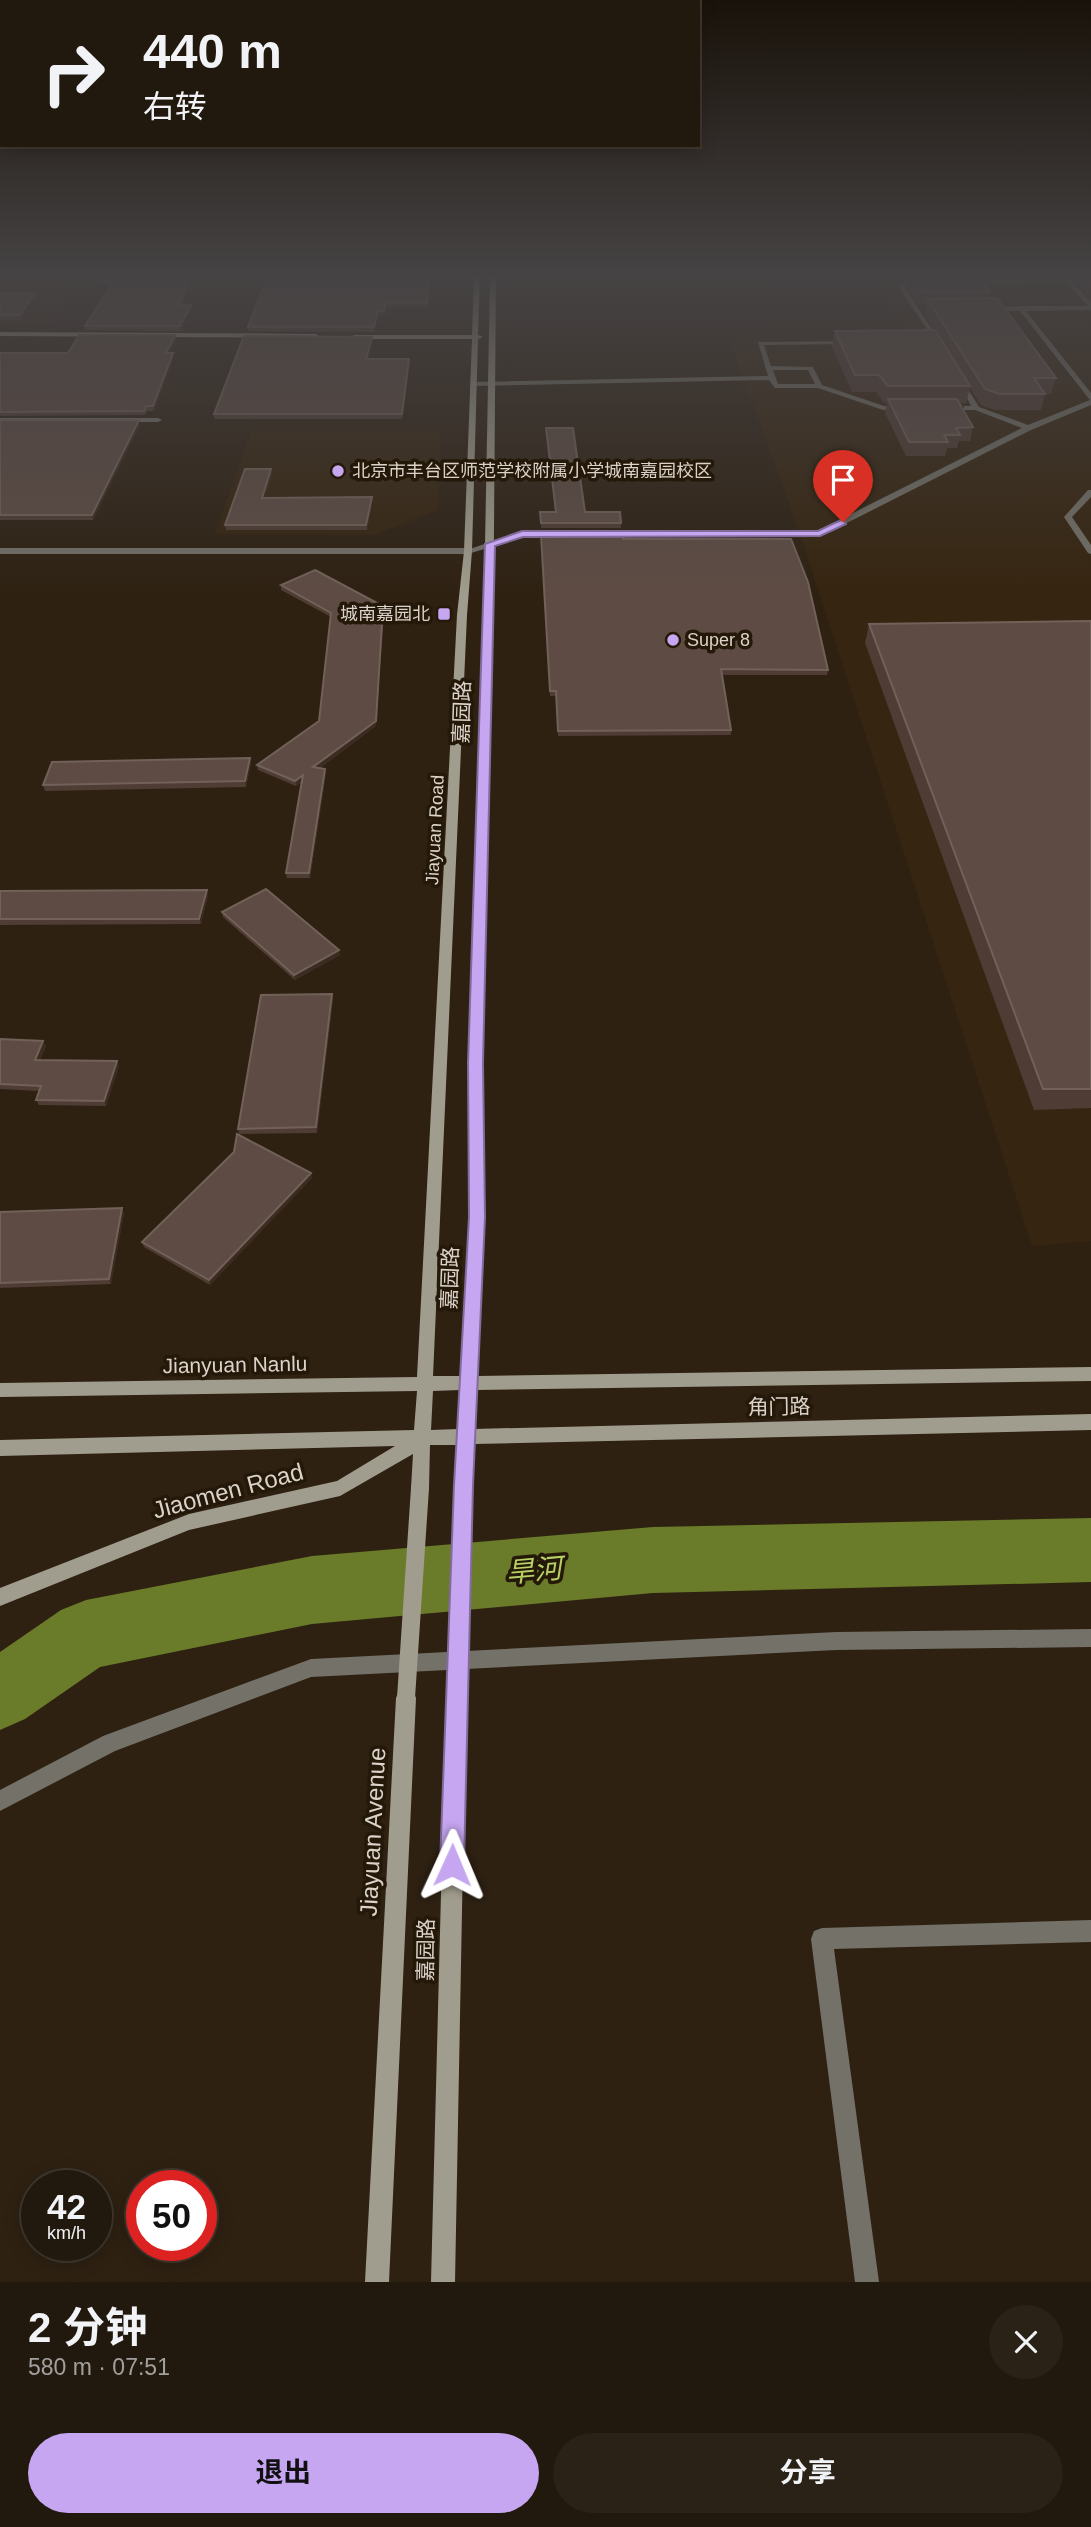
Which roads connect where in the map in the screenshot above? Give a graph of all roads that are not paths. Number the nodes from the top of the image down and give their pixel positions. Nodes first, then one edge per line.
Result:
1 (561, 382) edge
2 (773, 382) edge
3 (817, 382) edge
4 (961, 382) edge
5 (1078, 382) edge
6 (472, 384) joint
7 (491, 384) junction
8 (819, 386) junction
9 (1091, 400) edge
10 (910, 408) edge
11 (962, 408) edge
12 (976, 408) junction
13 (0, 420) edge
14 (158, 420) dead end
15 (1028, 428) junction
16 (1091, 492) edge
17 (490, 544) junction
18 (0, 551) edge
19 (468, 551) junction
20 (1091, 551) edge
21 (1091, 1374) edge
22 (427, 1385) junction
23 (471, 1385) junction
24 (0, 1390) edge
25 (1091, 1422) edge
26 (424, 1438) junction
27 (467, 1438) junction
28 (0, 1448) edge
29 (0, 1597) edge
30 (1091, 1638) edge
31 (0, 1801) edge
32 (1091, 1931) edge
33 (377, 2282) edge
34 (443, 2282) edge
35 (867, 2282) edge

1 - 7 street
2 - 8 street
3 - 8 street
4 - 12 street
5 - 9 street
6 - 7 street
6 - 19 main road, Jiayuan Road
7 - 17 main road, 嘉园路
8 - 10 street
9 - 15 street
11 - 12 street
12 - 15 street
13 - 14 street
15 - 17 street
16 - 20 street
17 - 19 street
17 - 23 main road, 嘉园路
18 - 19 street
19 - 22 main road, Jiayuan Road
21 - 23 main road, 角门路
22 - 23 main road, Jianyuan Nanlu
22 - 24 main road, Jianyuan Nanlu
22 - 26 main road, Jiayuan Avenue
23 - 27 main road, 嘉园路
25 - 27 main road, 角门路
26 - 27 main road
26 - 28 main road
26 - 29 main road, Jiaomen Road
26 - 33 main road, Jiayuan Avenue, bridge
27 - 34 main road, 嘉园路, bridge
30 - 31 street
32 - 35 street

